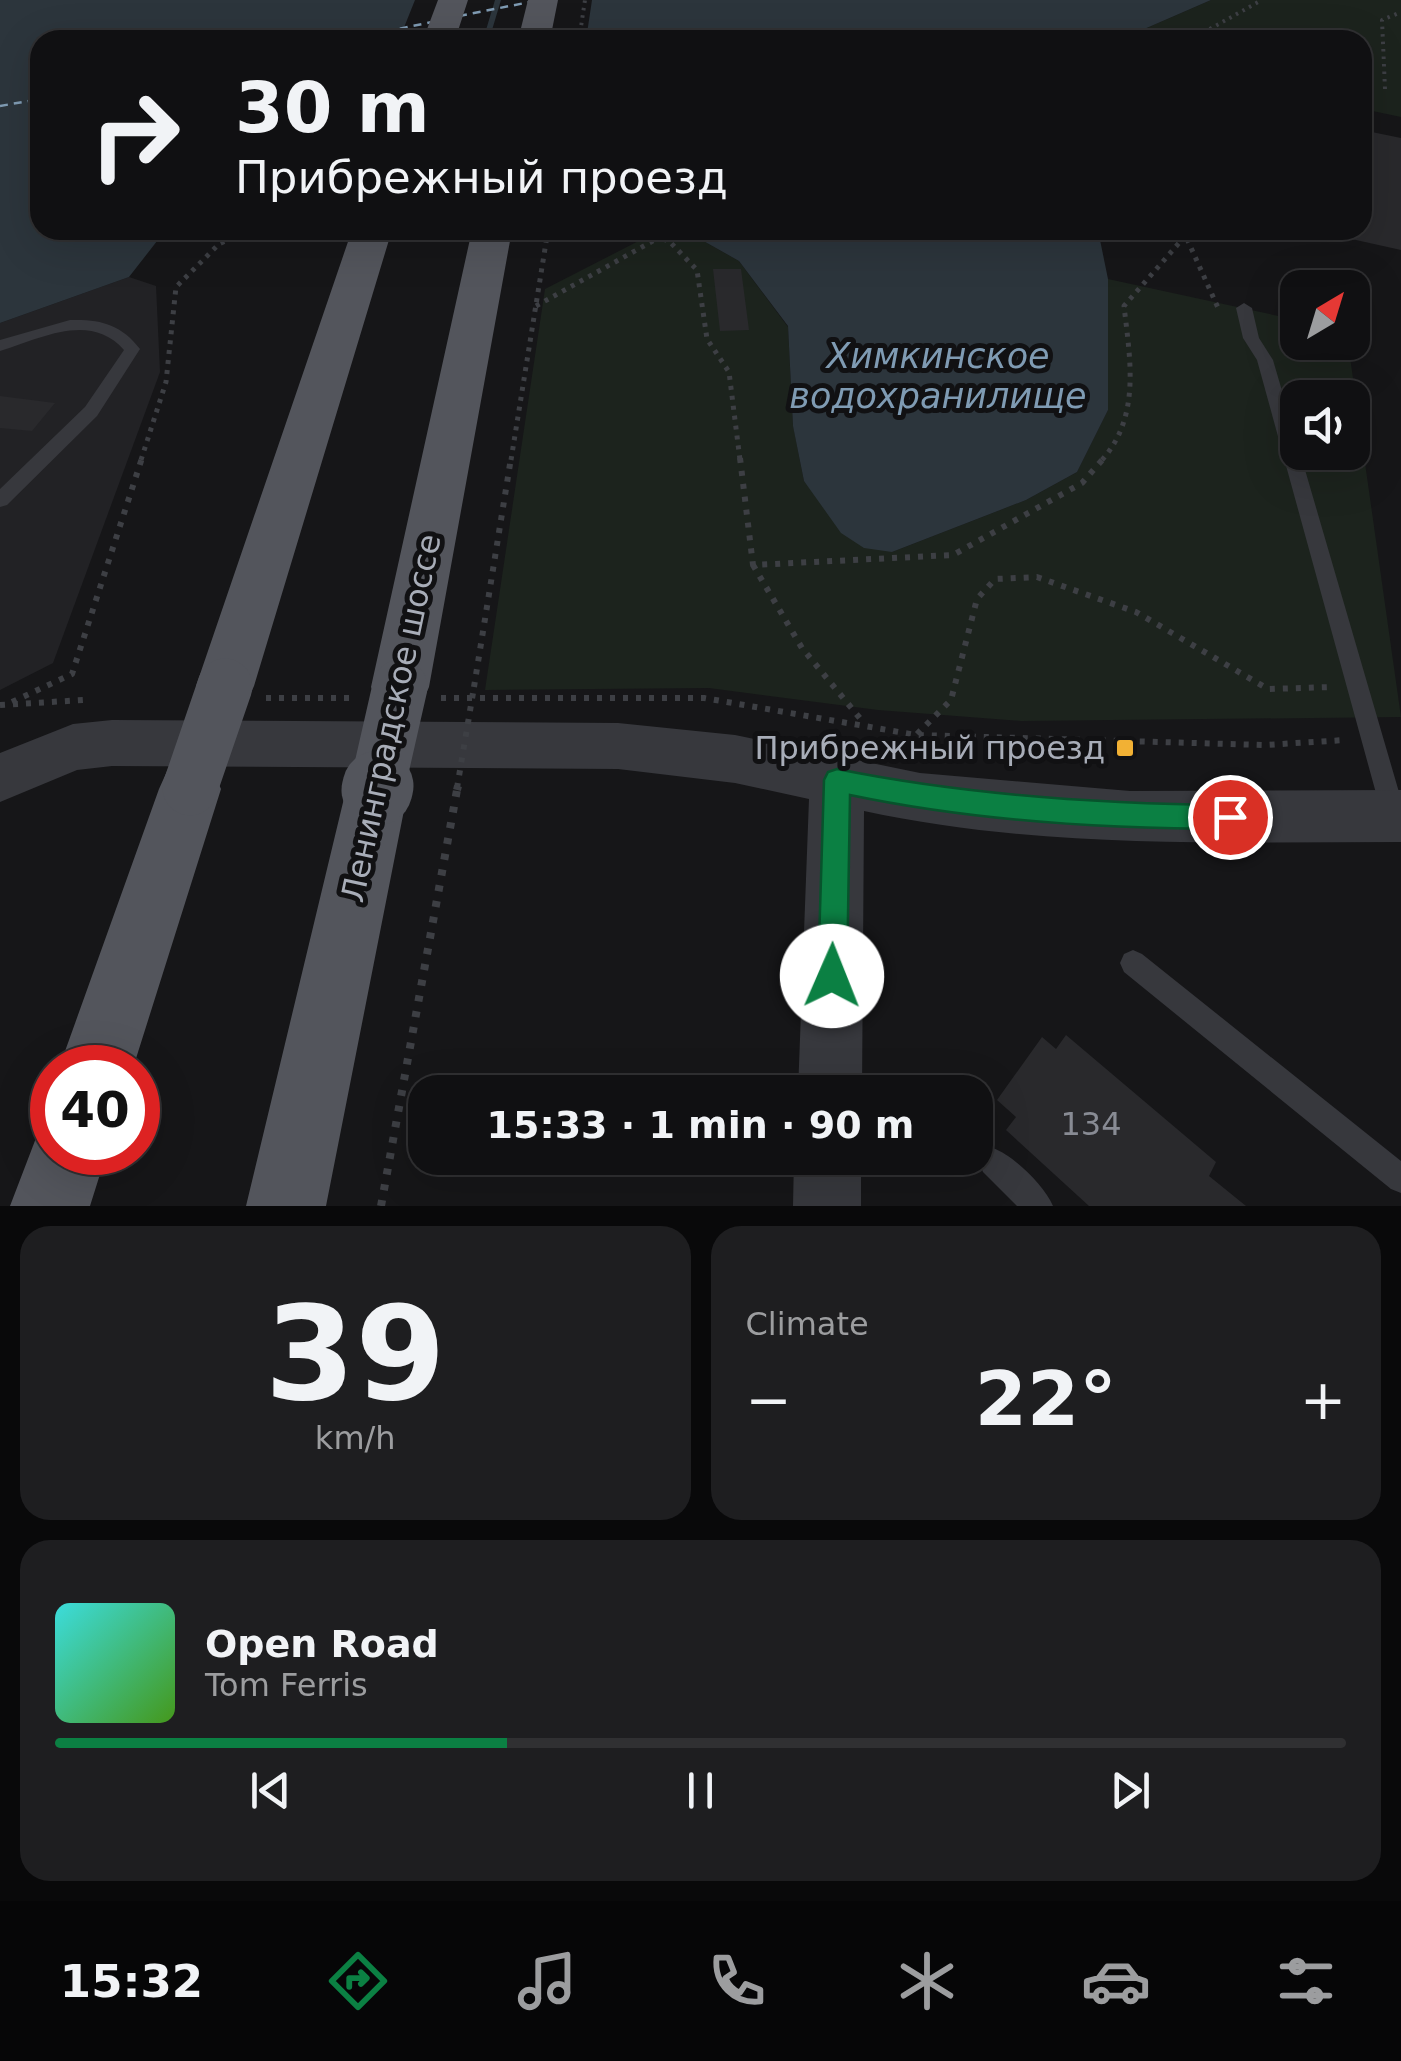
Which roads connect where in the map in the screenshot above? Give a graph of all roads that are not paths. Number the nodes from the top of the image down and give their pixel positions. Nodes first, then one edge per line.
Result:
1 (453, 0) edge
2 (543, 0) edge
3 (442, 30) edge
4 (536, 30) edge
5 (369, 240) edge
6 (487, 253) edge
7 (1244, 308) dead end
8 (0, 346) edge
9 (0, 500) edge
10 (0, 778) edge
11 (837, 780) junction
12 (1398, 817) edge
13 (1134, 964) dead end
14 (104, 1045) edge
15 (830, 1075) edge
16 (993, 1162) dead end
17 (60, 1175) edge
18 (828, 1175) edge
19 (1401, 1179) edge
20 (50, 1206) edge
21 (286, 1206) edge
22 (827, 1206) edge
23 (1038, 1206) edge

1 - 3 main road
2 - 4 main road
5 - 14 main road, bridge
6 - 21 main road, Ленинградское шоссе, bridge
7 - 12 lane
8 - 9 lane
10 - 11 street
11 - 12 street
11 - 15 street
13 - 19 lane
16 - 23 lane
17 - 20 main road
18 - 22 street

